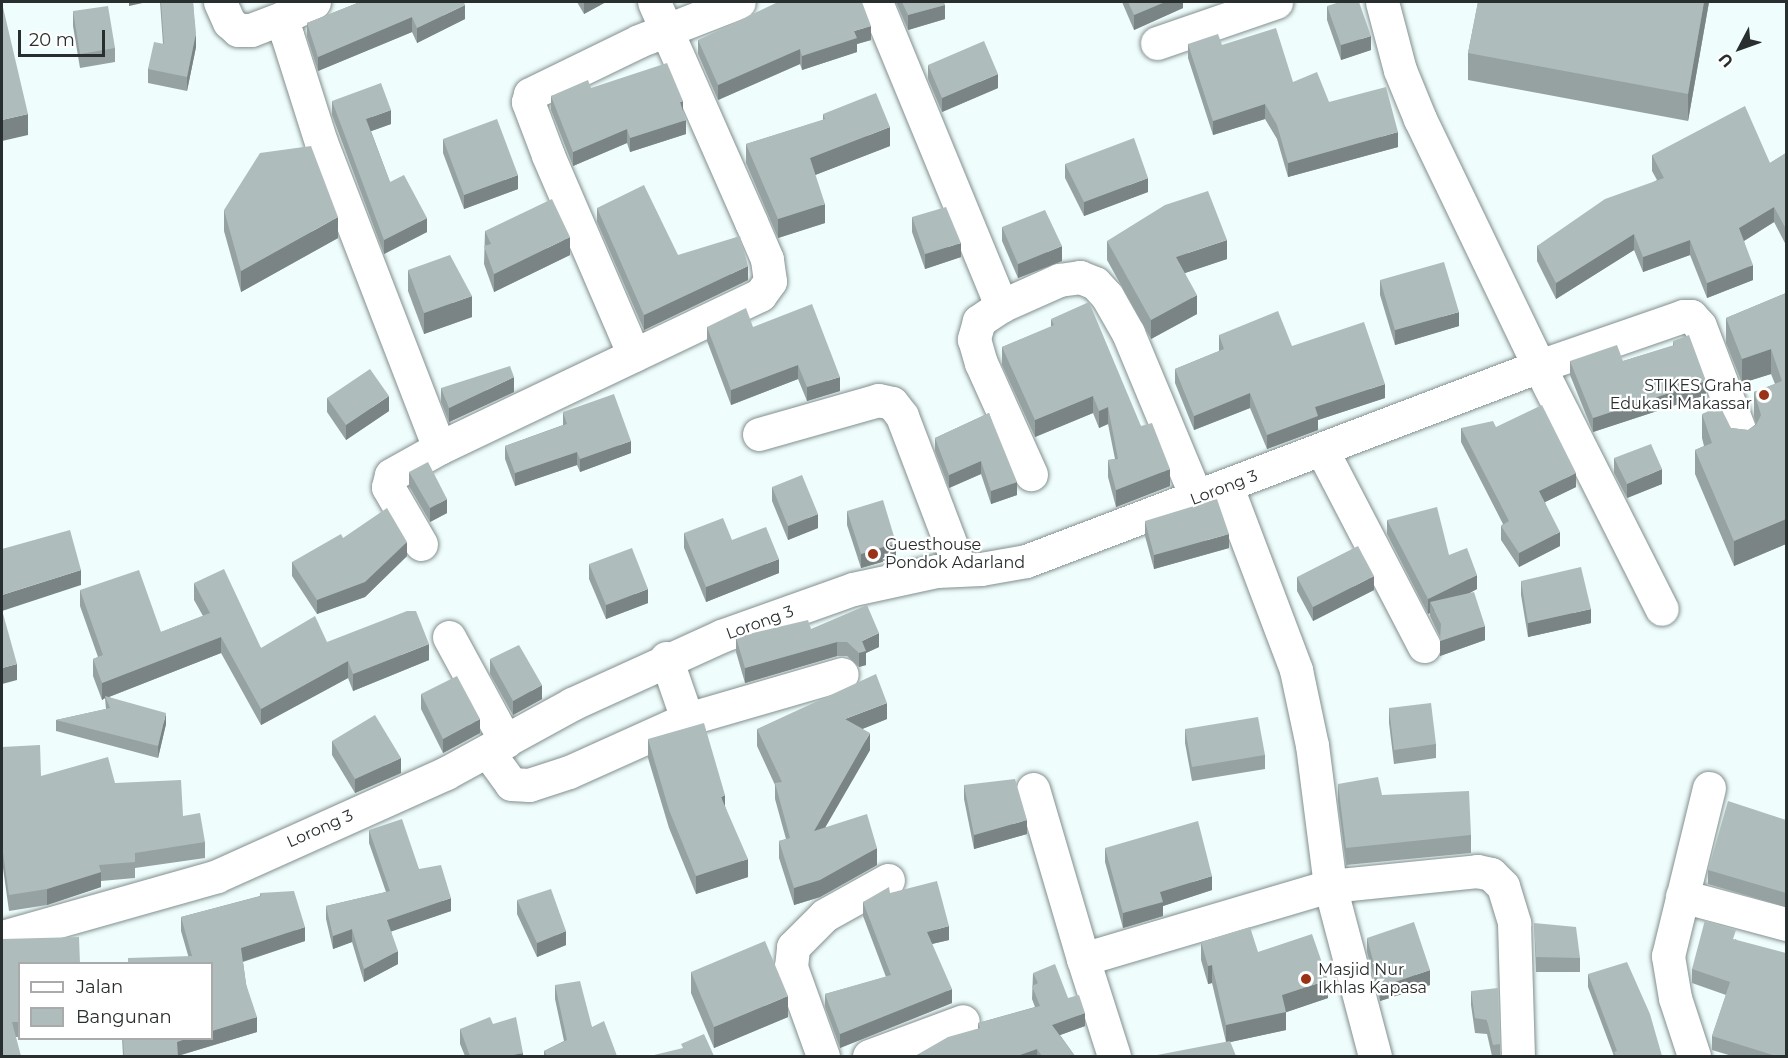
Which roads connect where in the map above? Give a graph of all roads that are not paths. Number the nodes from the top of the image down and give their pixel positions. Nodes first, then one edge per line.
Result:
1 (220, 2) edge
2 (314, 2) edge
3 (739, 2) edge
4 (876, 2) edge
5 (1276, 2) edge
6 (1382, 2) edge
7 (662, 16) edge
8 (282, 18) junction
9 (1157, 43) dead end
10 (1001, 306) junction
11 (634, 355) junction
12 (1539, 366) junction
13 (759, 434) dead end
14 (1742, 437) edge
15 (439, 448) junction
16 (1322, 450) junction
17 (1031, 474) dead end
18 (1227, 487) junction
19 (1197, 499) junction
20 (421, 544) dead end
21 (960, 569) junction
22 (1662, 609) dead end
23 (449, 636) dead end
24 (1424, 646) dead end
25 (666, 658) junction
26 (842, 674) dead end
27 (687, 719) junction
28 (497, 747) junction
29 (1709, 788) dead end
30 (1033, 789) dead end
31 (888, 880) dead end
32 (1330, 886) junction
33 (1682, 896) junction
34 (1786, 924) edge
35 (2, 937) edge
36 (1083, 959) junction
37 (963, 1021) dead end
38 (823, 1056) edge
39 (869, 1056) edge
40 (1114, 1056) edge
41 (1375, 1056) edge
42 (1518, 1056) edge
43 (1694, 1056) edge

1 - 8 street
2 - 8 street
3 - 7 street
4 - 10 street
5 - 9 street
6 - 12 street
7 - 11 street
7 - 11 street
8 - 15 street
10 - 17 street
10 - 19 street
11 - 15 street
12 - 14 street, Lorong 3
12 - 16 street, Lorong 3
12 - 22 street
13 - 21 street
15 - 20 street
16 - 18 street, Lorong 3
16 - 24 street
18 - 19 street, Lorong 3
18 - 32 street
19 - 21 street, Lorong 3
21 - 25 street, Lorong 3
23 - 28 street
25 - 27 street
25 - 28 street, Lorong 3
26 - 27 street
27 - 28 street
28 - 35 street, Lorong 3
29 - 33 street
30 - 36 street
31 - 38 street
32 - 36 street
32 - 41 street
32 - 42 street
33 - 34 street
33 - 43 street
36 - 40 street
37 - 39 street

